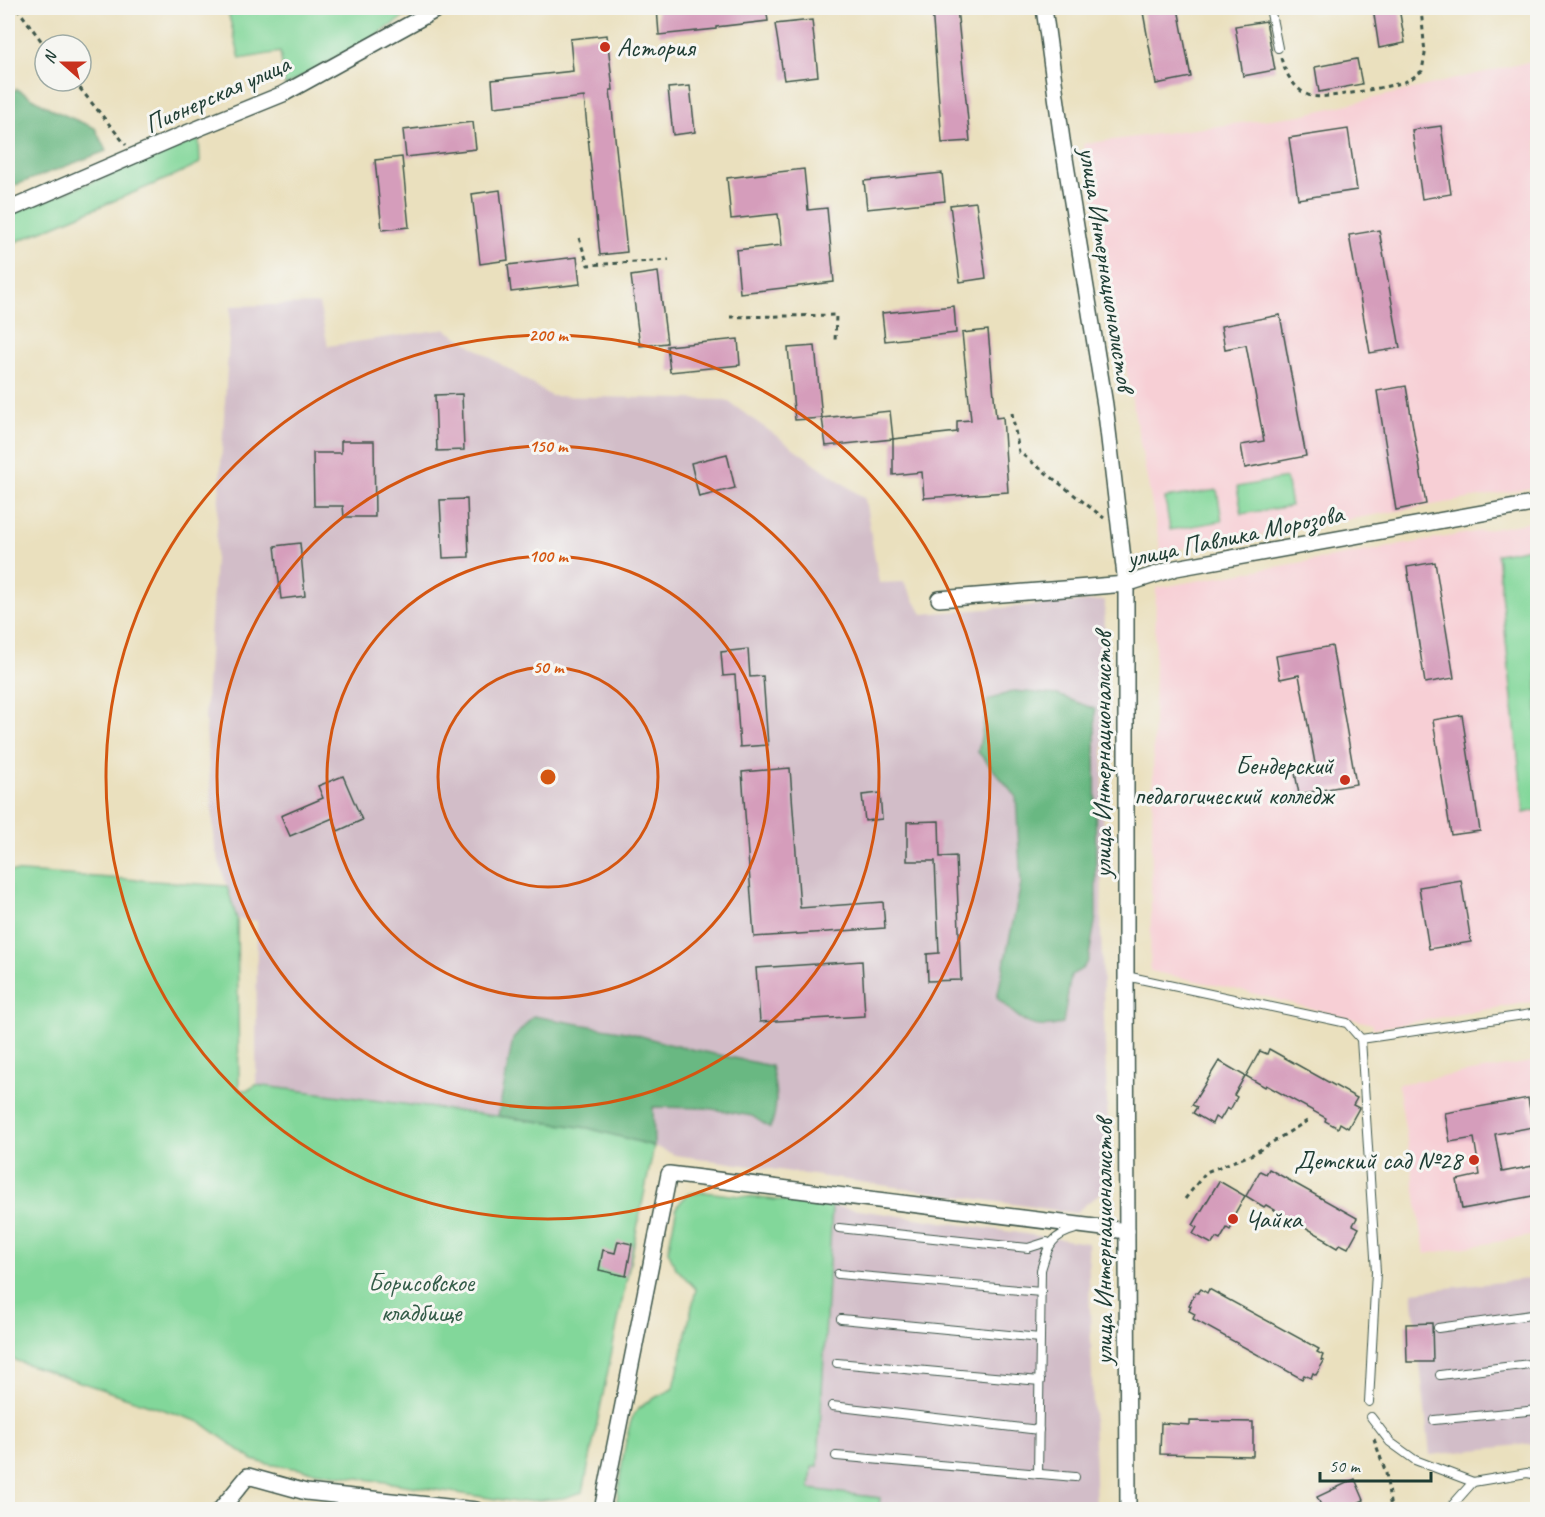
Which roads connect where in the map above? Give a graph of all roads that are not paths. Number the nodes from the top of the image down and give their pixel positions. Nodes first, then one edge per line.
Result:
1 (439, 8) edge
2 (1044, 8) edge
3 (1270, 8) edge
4 (1278, 48) road end
5 (8, 210) edge
6 (1538, 503) edge
7 (1126, 584) junction
8 (939, 599) dead end
9 (1126, 976) junction
10 (1538, 1013) edge
11 (1361, 1039) junction
12 (1085, 1226) junction
13 (839, 1228) dead end
14 (1127, 1231) junction
15 (1051, 1244) junction
16 (838, 1274) dead end
17 (1041, 1292) junction
18 (1538, 1314) edge
19 (841, 1319) dead end
20 (1438, 1328) dead end
21 (1040, 1338) junction
22 (837, 1363) dead end
23 (1538, 1363) edge
24 (1440, 1375) dead end
25 (1040, 1381) junction
26 (1369, 1402) dead end
27 (832, 1406) dead end
28 (1538, 1410) edge
29 (1371, 1417) road end
30 (1434, 1420) dead end
31 (1039, 1430) junction
32 (836, 1456) dead end
33 (1038, 1474) junction
34 (1538, 1475) edge
35 (1075, 1477) dead end
36 (1473, 1482) junction
37 (220, 1509) edge
38 (476, 1509) edge
39 (602, 1509) edge
40 (1128, 1509) edge
41 (1449, 1509) edge

1 - 5 street, Пионерская улица
2 - 7 street, улица Интернационалистов
3 - 4 lane
6 - 7 street, улица Павлика Морозова
7 - 8 street, улица Павлика Морозова
7 - 9 street, улица Интернационалистов
9 - 11 lane
9 - 14 street, улица Интернационалистов
10 - 11 lane
11 - 26 lane
12 - 14 street
12 - 15 lane
12 - 39 street
13 - 15 lane
14 - 40 street, улица Интернационалистов
15 - 17 lane
16 - 17 lane
17 - 21 lane
18 - 20 lane
19 - 21 lane
21 - 25 lane
22 - 25 lane
23 - 24 lane
25 - 31 lane
27 - 31 lane
28 - 30 lane
29 - 36 lane
31 - 33 lane
32 - 33 lane
33 - 35 lane
34 - 36 lane
36 - 41 lane
37 - 38 street

